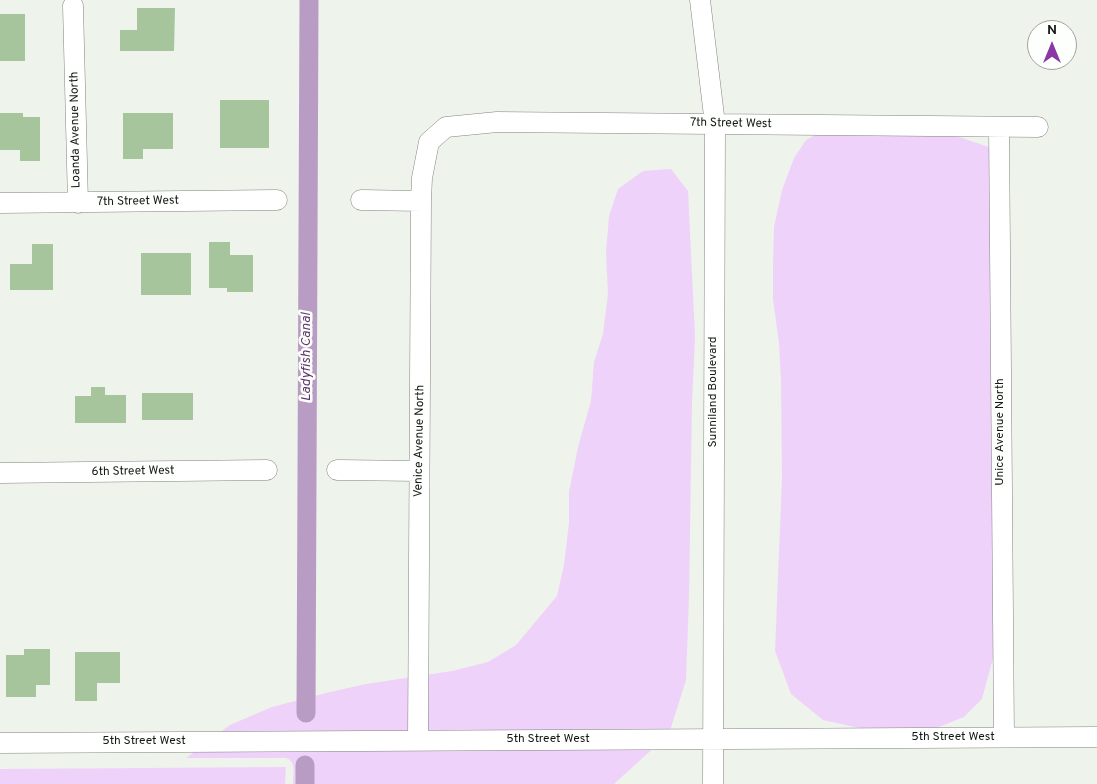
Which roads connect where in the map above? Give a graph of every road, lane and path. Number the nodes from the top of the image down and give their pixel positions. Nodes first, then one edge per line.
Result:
1 (700, 0) edge
2 (73, 6) dead end
3 (716, 124) junction
4 (999, 127) junction
5 (1038, 127) dead end
6 (429, 142) joint
7 (277, 200) dead end
8 (361, 200) dead end
9 (421, 201) junction
10 (0, 203) edge
11 (78, 203) junction
12 (267, 470) dead end
13 (337, 470) dead end
14 (419, 471) junction
15 (0, 474) edge
16 (1097, 736) edge
17 (1004, 737) junction
18 (418, 740) junction
19 (713, 740) junction
20 (0, 744) edge
21 (713, 784) edge

1 - 3 street, Sunniland Boulevard
2 - 11 street, Loanda Avenue North
3 - 4 street, 7th Street West
3 - 6 street, 7th Street West
3 - 19 street, Sunniland Boulevard
4 - 5 street, 7th Street West
4 - 17 street, Unice Avenue North
6 - 9 street, Venice Avenue North
7 - 11 street, 7th Street West
8 - 9 street
9 - 14 street, Venice Avenue North
10 - 11 street, 7th Street West
12 - 15 street, 6th Street West
13 - 14 street
14 - 18 street, Venice Avenue North
16 - 17 street, 5th Street West
17 - 19 street, 5th Street West
18 - 19 street, 5th Street West
18 - 20 street, 5th Street West
19 - 21 street, Sunniland Boulevard

